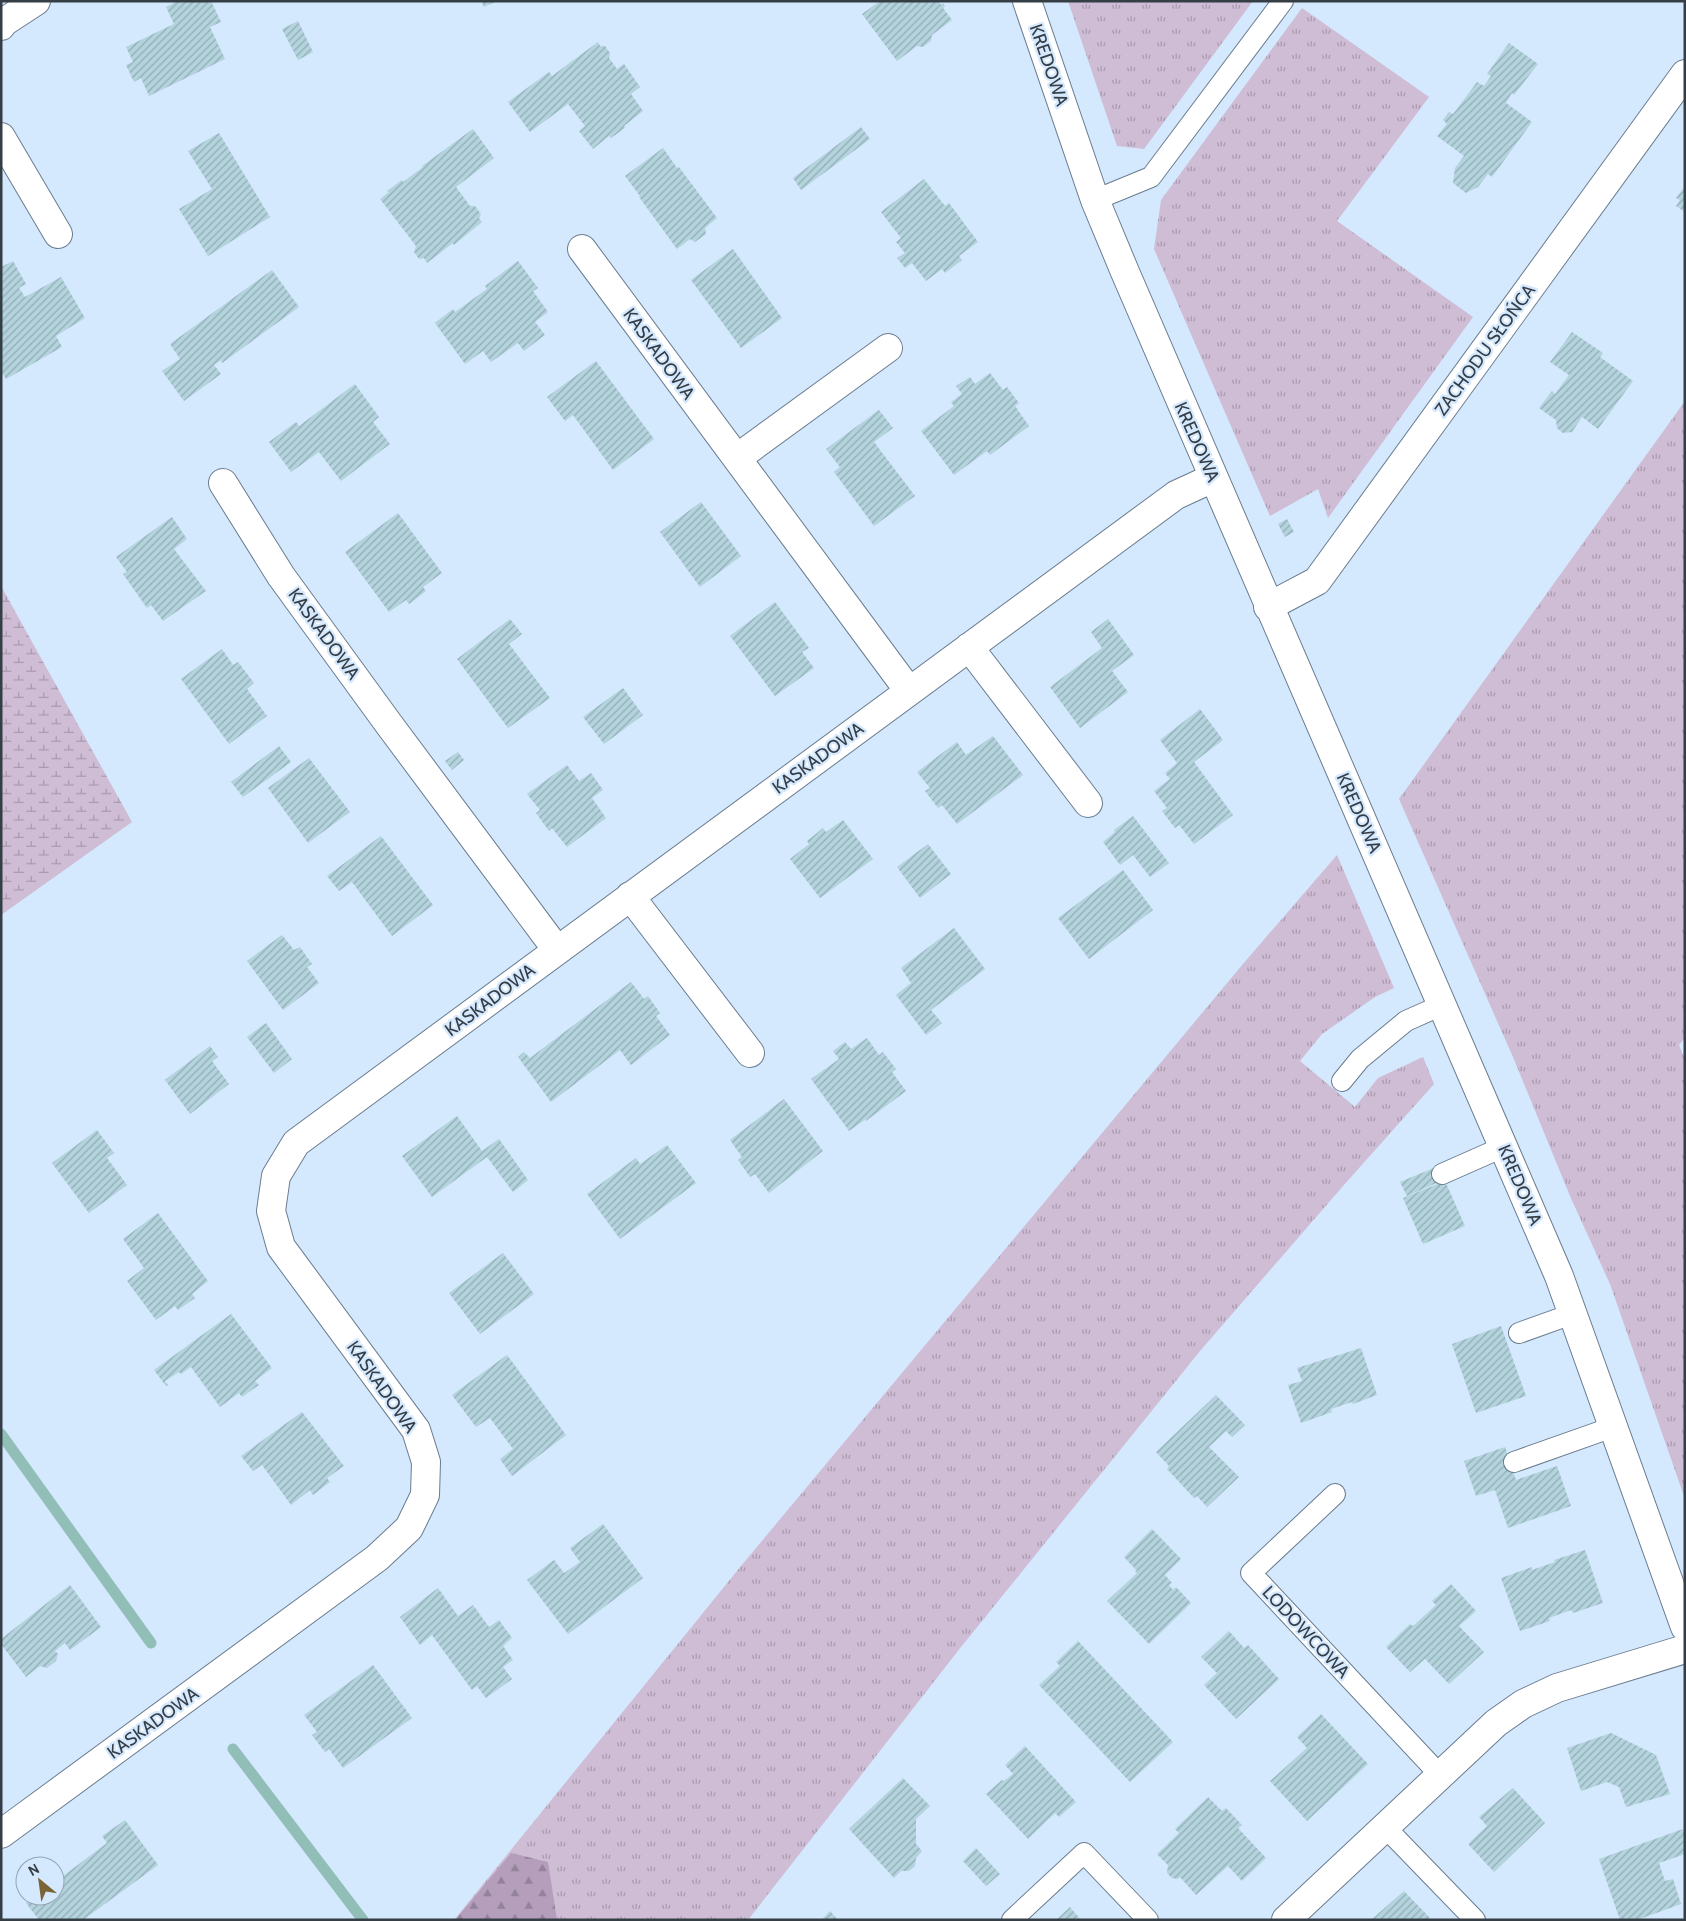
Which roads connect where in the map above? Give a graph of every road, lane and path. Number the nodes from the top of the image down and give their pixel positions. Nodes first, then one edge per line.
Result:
1 (36, 1) edge
2 (1028, 1) edge
3 (1282, 1) edge
4 (1, 26) edge
5 (1685, 74) edge
6 (1, 137) edge
7 (1095, 200) junction
8 (58, 234) dead end
9 (582, 249) dead end
10 (888, 348) dead end
11 (737, 458) junction
12 (1213, 478) junction
13 (223, 483) dead end
14 (1268, 607) junction
15 (969, 647) junction
16 (909, 691) junction
17 (1088, 802) dead end
18 (630, 896) junction
19 (557, 950) junction
20 (1442, 1005) junction
21 (750, 1053) dead end
22 (1342, 1081) dead end
23 (1503, 1147) junction
24 (1442, 1174) dead end
25 (1572, 1314) junction
26 (1519, 1333) dead end
27 (1613, 1427) junction
28 (1514, 1462) dead end
29 (1335, 1494) dead end
30 (1685, 1627) edge
31 (1685, 1648) edge
32 (1440, 1775) junction
33 (1385, 1827) junction
34 (1, 1834) edge
35 (1012, 1920) edge
36 (1148, 1920) edge
37 (1286, 1920) edge
38 (1475, 1920) edge

1 - 4 street
2 - 7 street, KREDOWA
3 - 7 lane
5 - 14 street, ZACHODU SŁOŃCA
6 - 8 street
7 - 12 street, KREDOWA
9 - 11 street, KASKADOWA
10 - 11 street
11 - 16 street, KASKADOWA
12 - 14 street, KREDOWA
12 - 15 street, KASKADOWA
13 - 19 street, KASKADOWA
14 - 20 street, KREDOWA
15 - 16 street, KASKADOWA
15 - 17 street
16 - 18 street, KASKADOWA
18 - 19 street, KASKADOWA
18 - 21 street
19 - 34 street, KASKADOWA
20 - 22 lane
20 - 23 street, KREDOWA
23 - 24 lane
23 - 25 street, KREDOWA
25 - 26 lane
25 - 27 street, KREDOWA
27 - 28 lane
27 - 30 street, KREDOWA
29 - 32 lane, LODOWCOWA
31 - 32 street
32 - 33 street
33 - 37 street
33 - 38 lane
35 - 36 lane

